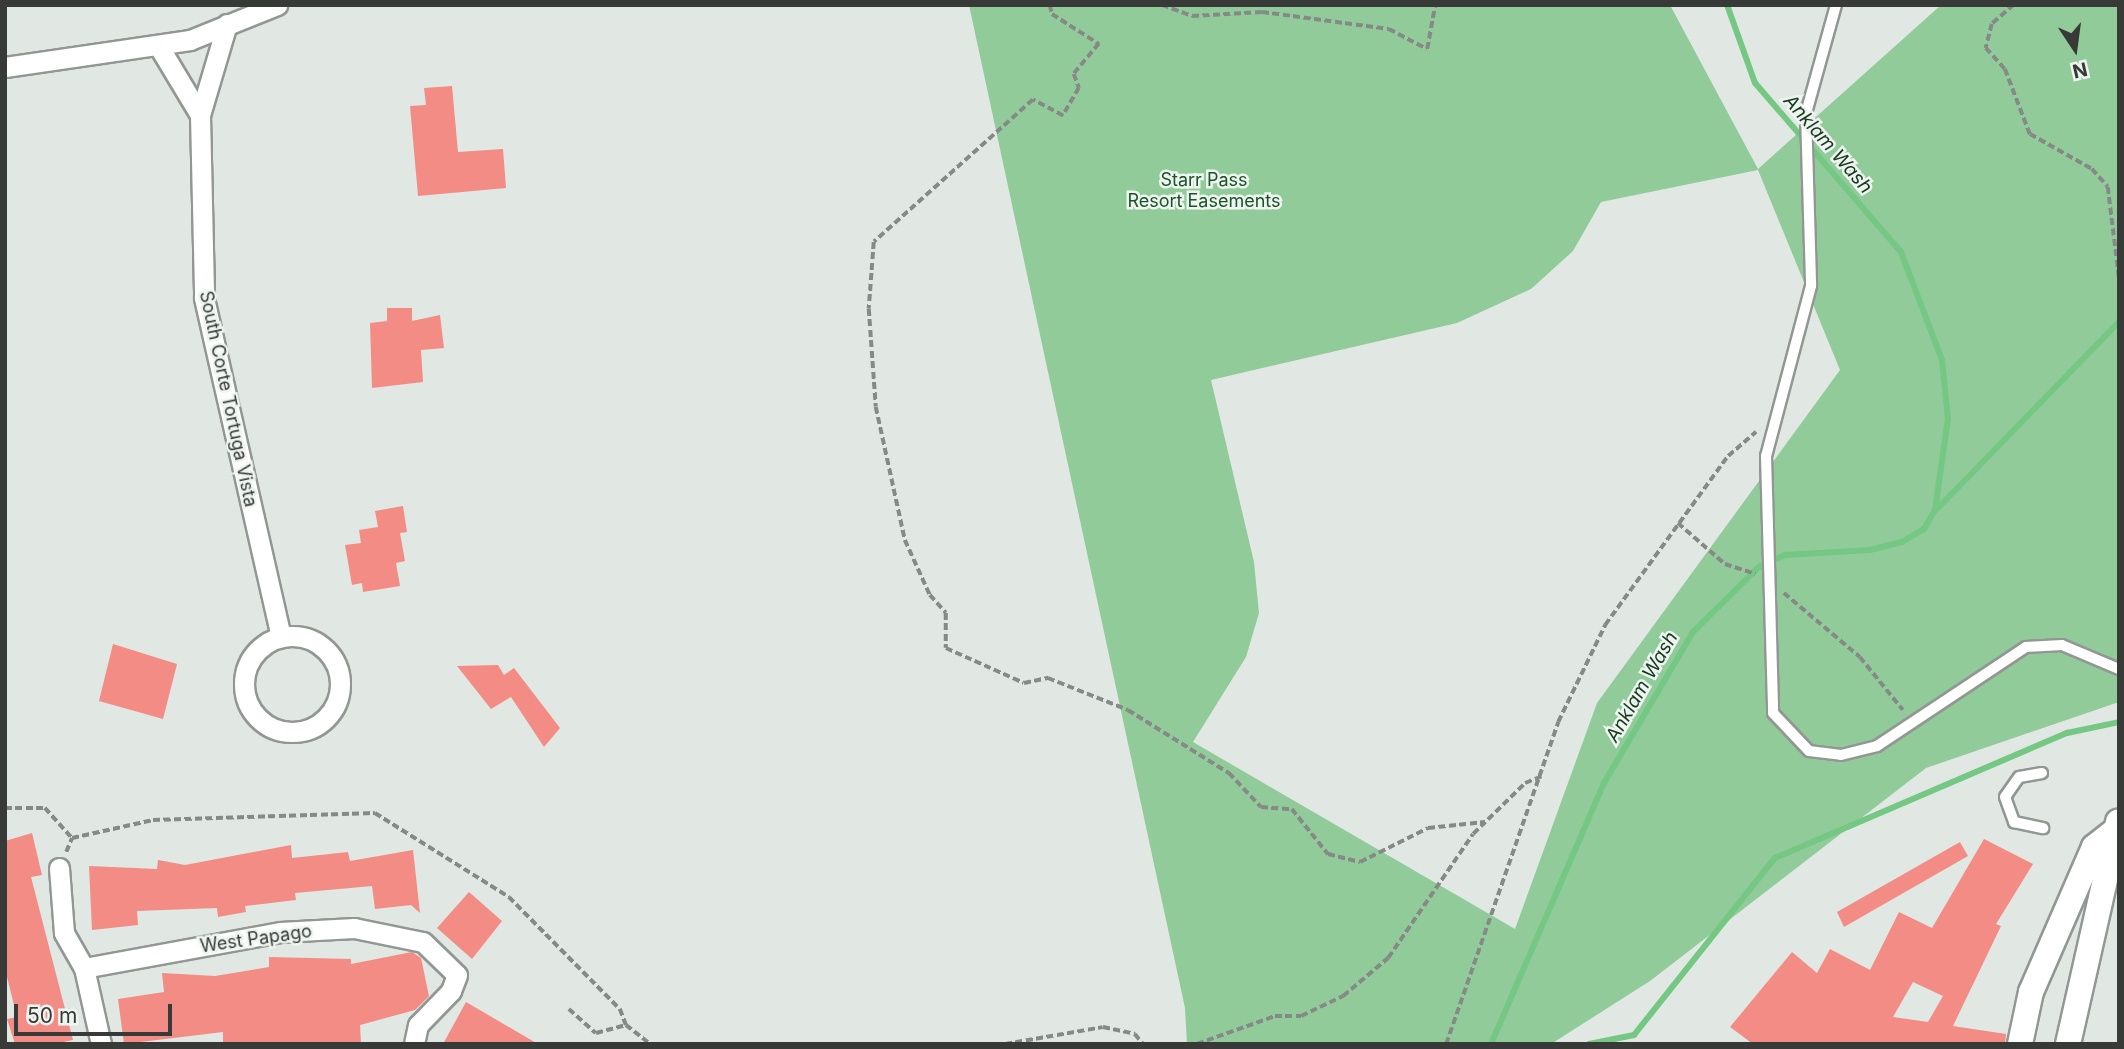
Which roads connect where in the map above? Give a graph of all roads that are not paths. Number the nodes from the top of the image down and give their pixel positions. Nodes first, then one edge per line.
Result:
1 (276, 5) edge
2 (1836, 5) edge
3 (227, 24) junction
4 (158, 44) junction
5 (5, 67) edge
6 (200, 115) junction
7 (281, 637) junction
8 (2119, 669) edge
9 (2042, 774) dead end
10 (2117, 826) edge
11 (2043, 828) dead end
12 (59, 868) dead end
13 (85, 968) junction
14 (101, 1044) edge
15 (414, 1044) edge
16 (2020, 1044) edge
17 (2068, 1044) edge

1 - 3 street
2 - 8 lane
3 - 4 street
3 - 6 street
4 - 5 street
4 - 6 street, South Corte Tortuga Vista
6 - 7 street, South Corte Tortuga Vista
7 - 7 street
9 - 11 lane
10 - 16 street
10 - 17 street
12 - 13 street
13 - 14 street
13 - 15 street, West Papago

